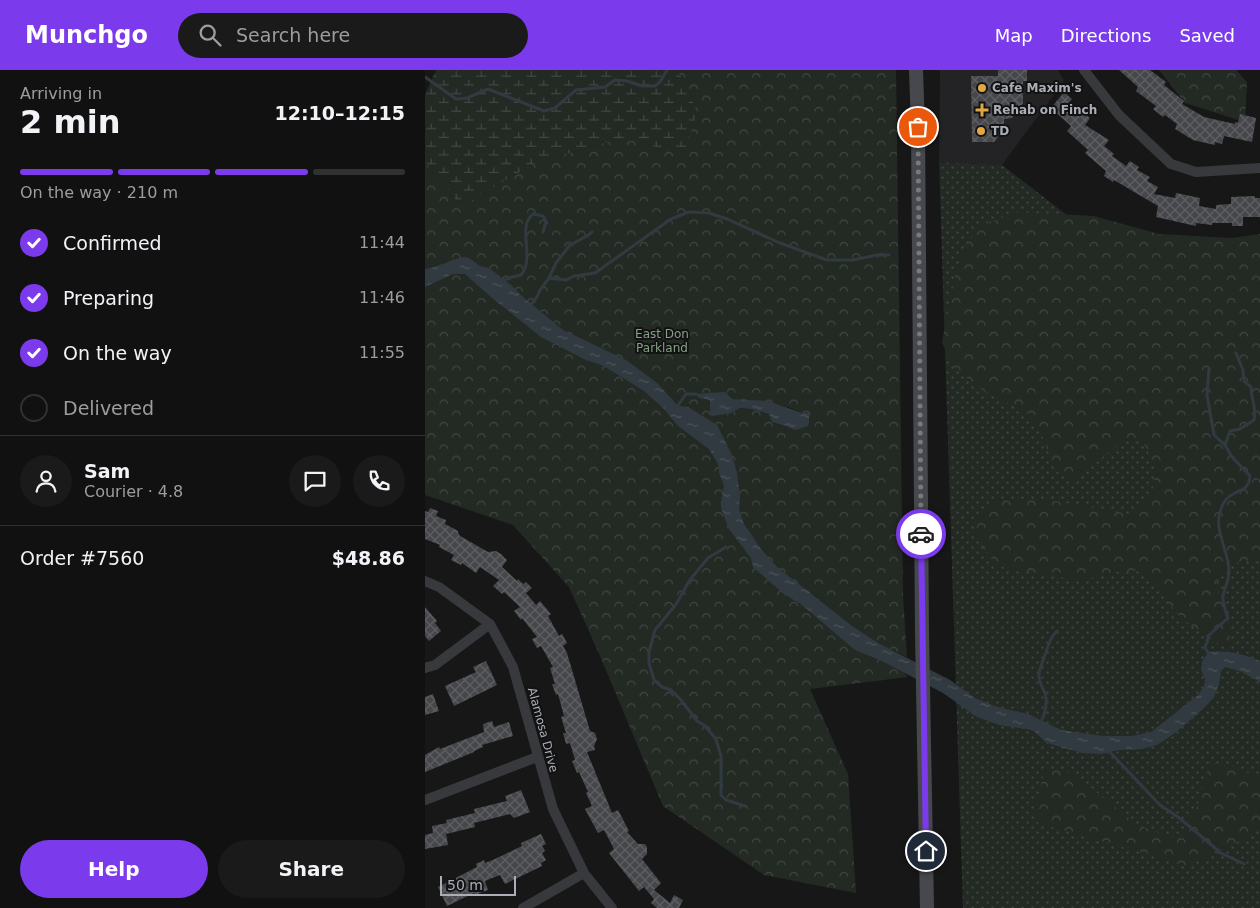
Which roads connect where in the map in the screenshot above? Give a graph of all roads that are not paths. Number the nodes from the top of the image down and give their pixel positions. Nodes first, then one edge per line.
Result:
1 (916, 70) edge
2 (1084, 70) edge
3 (1260, 168) edge
4 (425, 581) edge
5 (490, 624) junction
6 (425, 668) edge
7 (537, 757) junction
8 (425, 800) edge
9 (584, 873) junction
10 (523, 908) edge
11 (612, 908) edge
12 (927, 908) edge

1 - 12 main road
2 - 3 street
4 - 5 street, Alamosa Drive
5 - 6 street
5 - 7 street, Alamosa Drive
7 - 8 street
7 - 9 street, Alamosa Drive
9 - 10 street
9 - 11 street, Alamosa Drive

